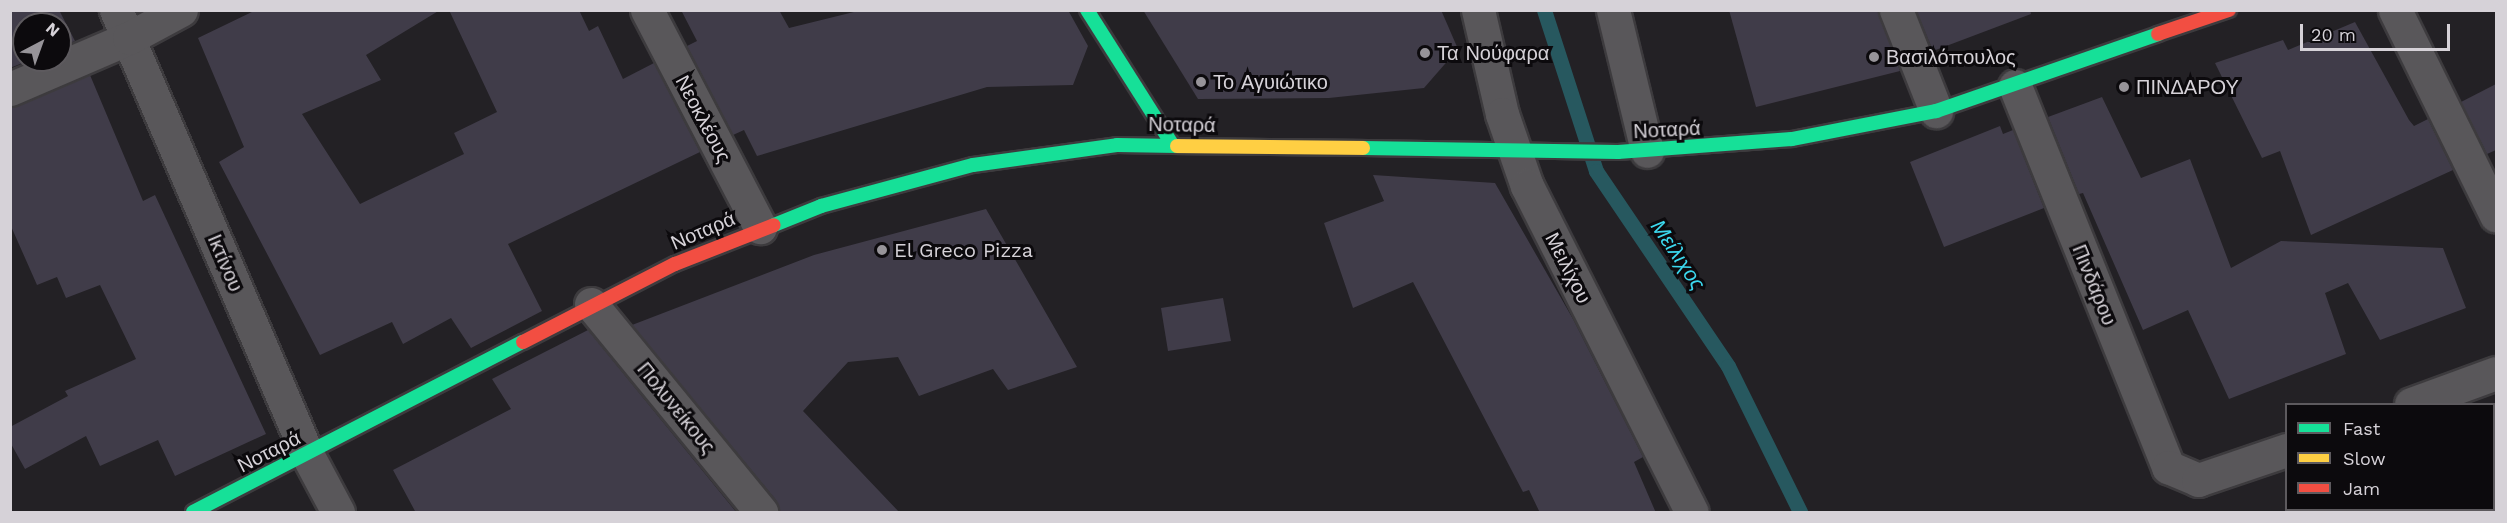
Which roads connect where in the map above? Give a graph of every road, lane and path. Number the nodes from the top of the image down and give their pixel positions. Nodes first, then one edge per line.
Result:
1 (181, 10) edge
2 (647, 10) edge
3 (1087, 10) edge
4 (1478, 10) edge
5 (1613, 10) edge
6 (1896, 10) edge
7 (2229, 10) edge
8 (2395, 10) edge
9 (123, 24) edge
10 (2015, 86) junction
11 (10, 88) edge
12 (1936, 111) junction
13 (1172, 144) junction
14 (1514, 150) junction
15 (1633, 152) junction
16 (2496, 215) edge
17 (760, 227) junction
18 (591, 304) junction
19 (2496, 373) edge
20 (2416, 403) edge
21 (2285, 450) edge
22 (308, 454) junction
23 (193, 513) edge
24 (338, 513) edge
25 (761, 513) edge
26 (1692, 513) edge

1 - 9 street
2 - 17 street, Νεοκλέους
3 - 13 main road
4 - 14 street, Μειλίχου
5 - 15 street
6 - 12 street
7 - 10 main road, Νοταρά
8 - 16 street
9 - 11 street
9 - 22 street, Ικτίνου
10 - 12 main road, Νοταρά
10 - 21 street, Πινδάρου
12 - 15 main road, Νοταρά
13 - 14 main road, Νοταρά
13 - 17 main road, Νοταρά
14 - 15 main road, Νοταρά
14 - 26 street, Μειλίχου
17 - 18 main road, Νοταρά
18 - 22 main road, Νοταρά
18 - 25 street, Πολυνείκους
19 - 20 street
22 - 23 main road, Νοταρά
22 - 24 street, Ικτίνου

